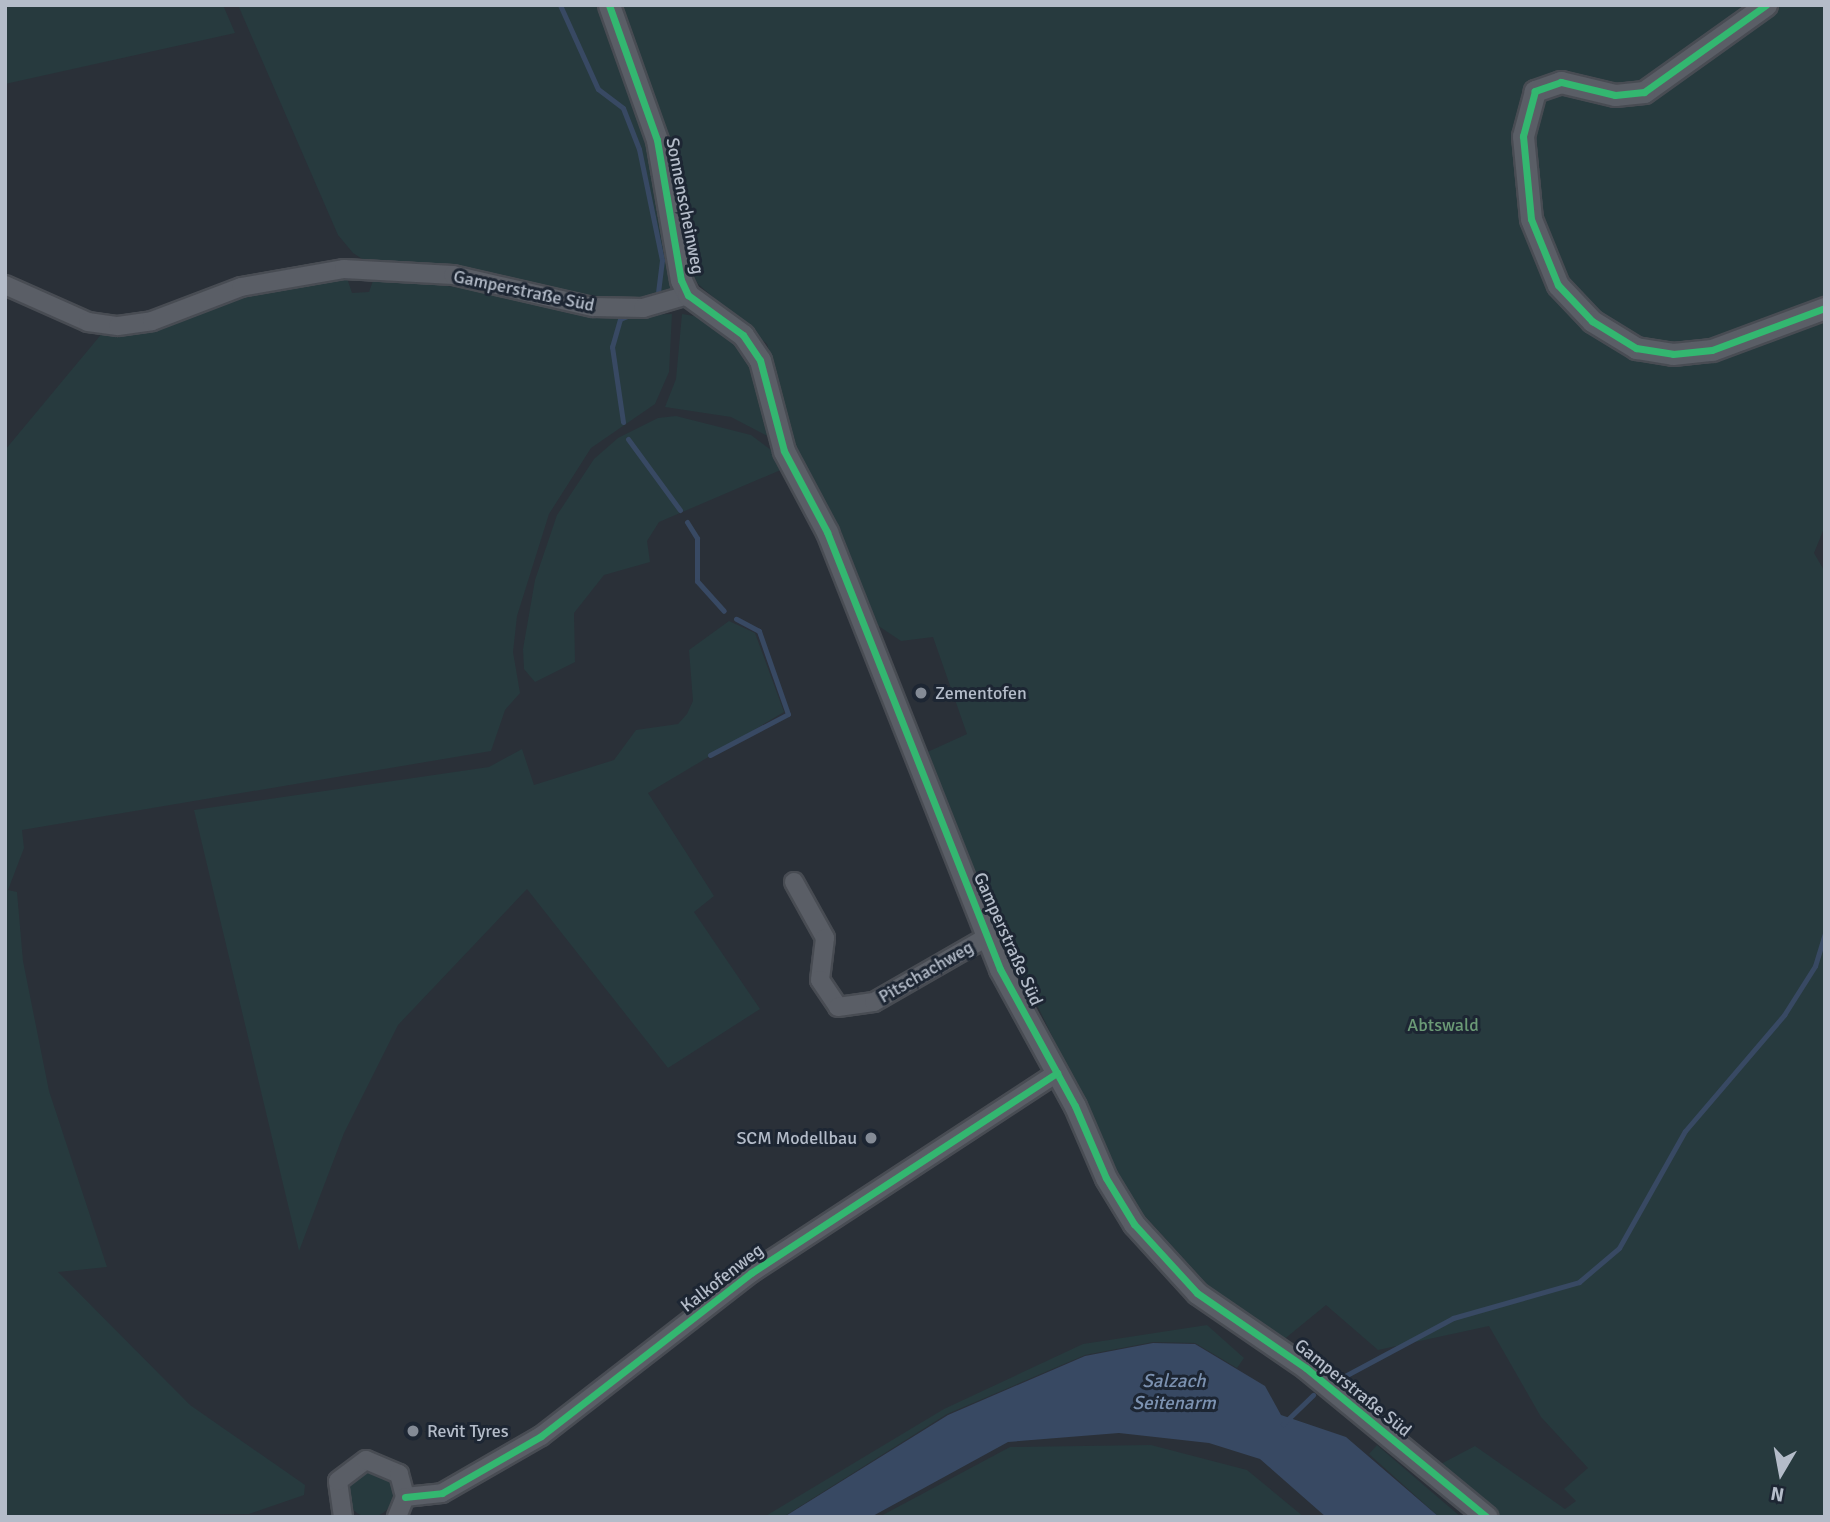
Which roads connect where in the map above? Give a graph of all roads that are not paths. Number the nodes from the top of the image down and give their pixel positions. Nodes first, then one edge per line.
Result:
1 (609, 5) edge
2 (1766, 5) edge
3 (5, 285) edge
4 (688, 295) junction
5 (1825, 308) edge
6 (794, 882) dead end
7 (987, 937) junction
8 (1056, 1073) junction
9 (405, 1497) junction
10 (343, 1517) edge
11 (397, 1517) edge
12 (1486, 1517) edge

1 - 4 street, Sonnenscheinweg
2 - 5 street
3 - 4 street, Gamperstraße Süd
4 - 7 street, Gamperstraße Süd
6 - 7 street, Pitschachweg
7 - 8 street, Gamperstraße Süd
8 - 9 street, Kalkofenweg
8 - 12 street, Gamperstraße Süd
9 - 10 street
9 - 11 street

